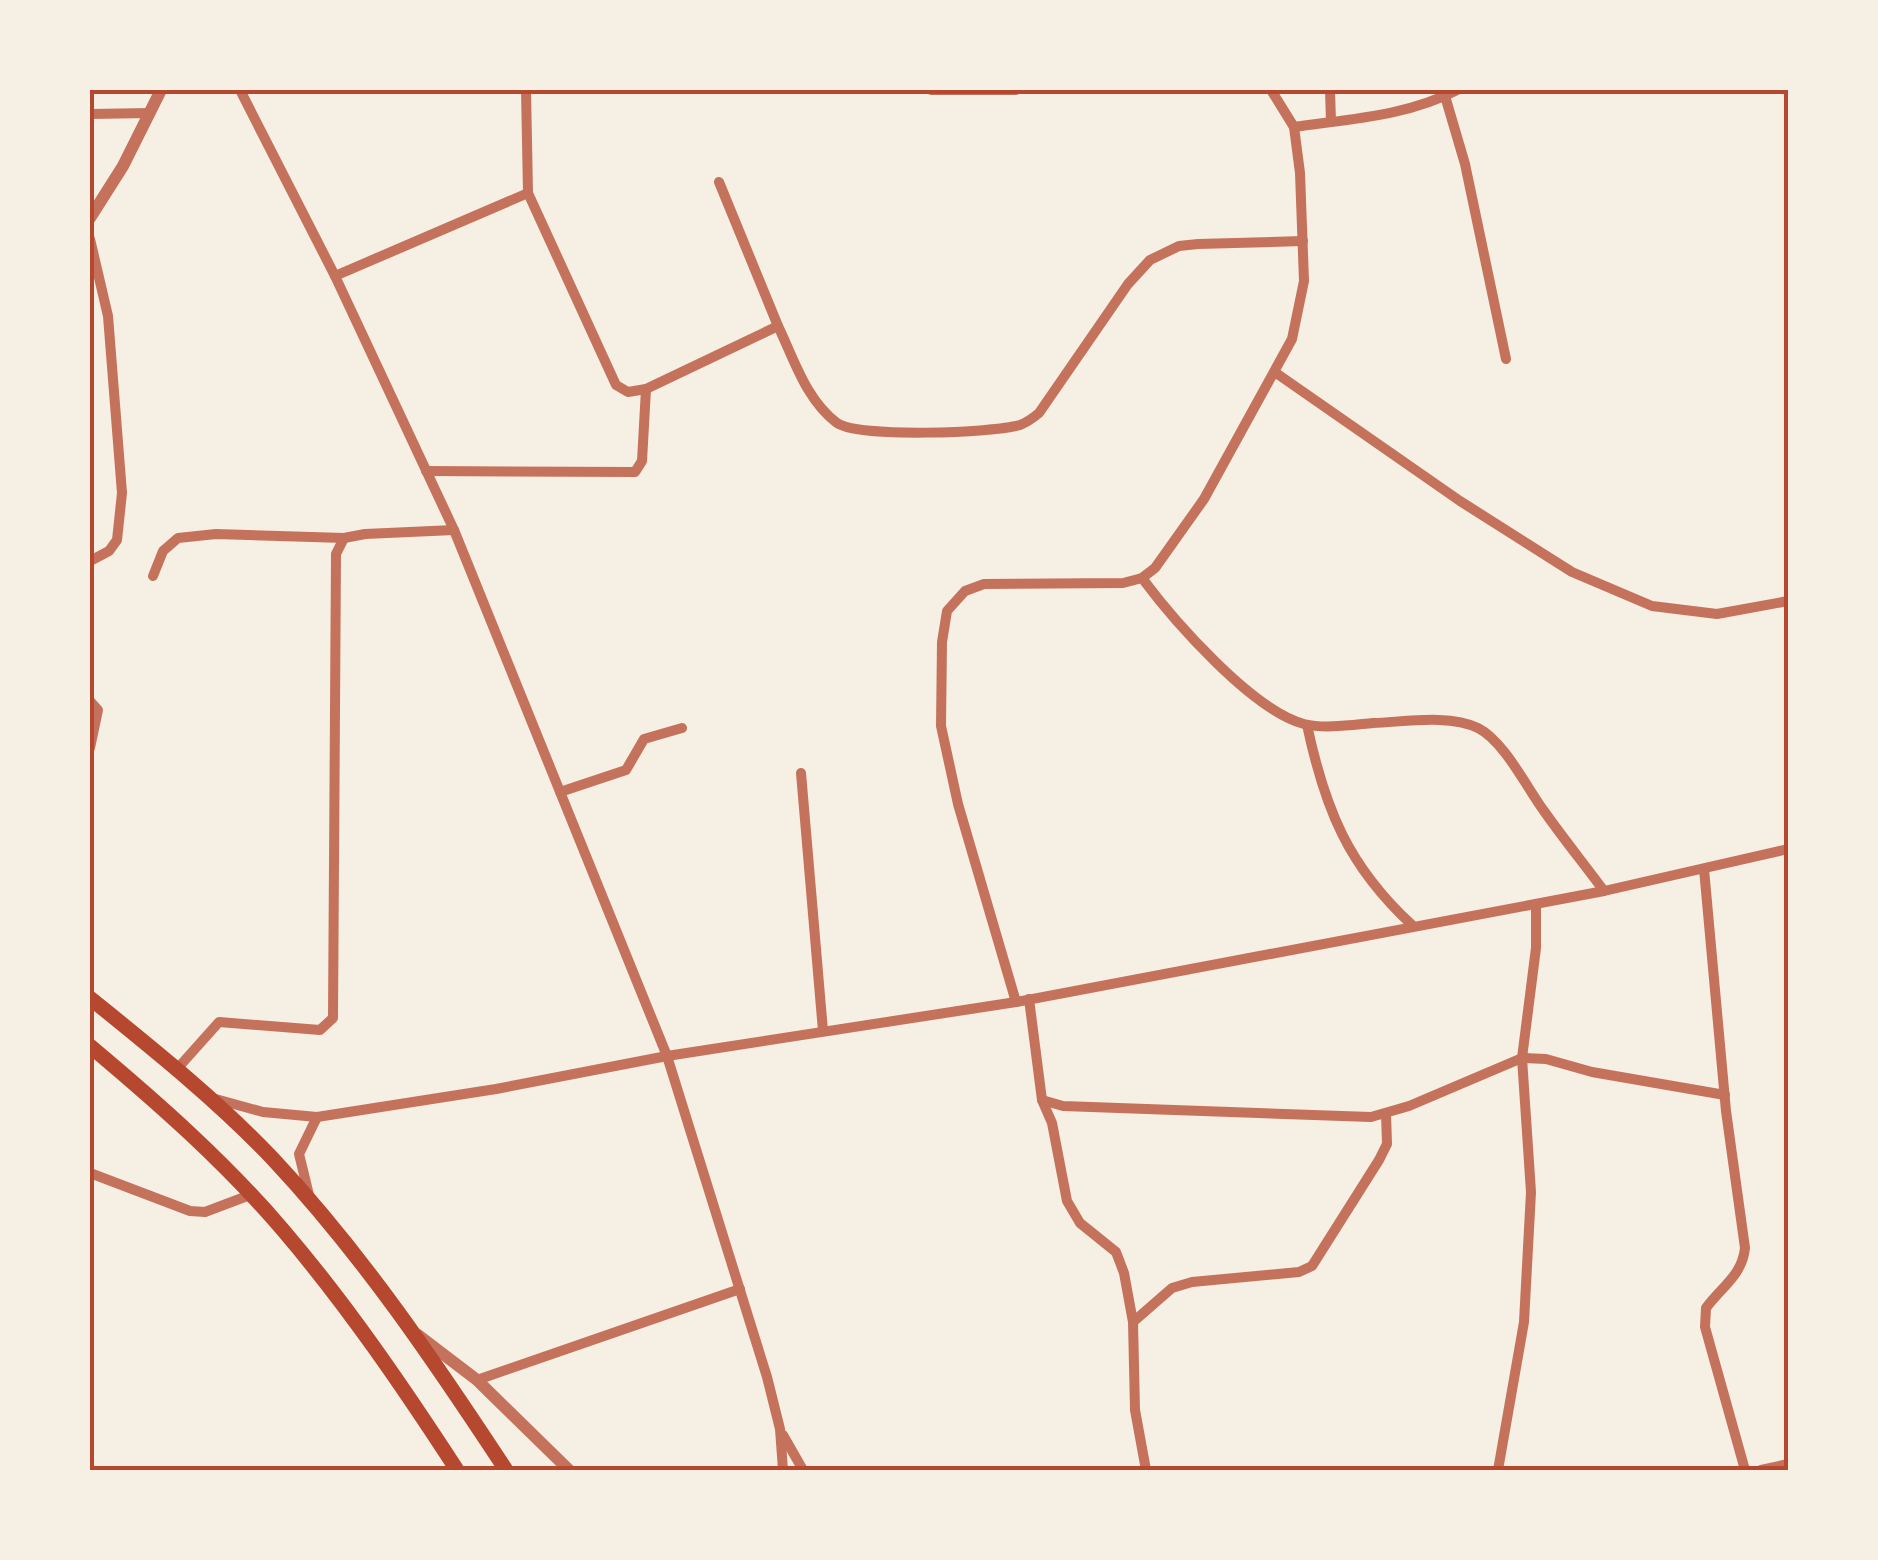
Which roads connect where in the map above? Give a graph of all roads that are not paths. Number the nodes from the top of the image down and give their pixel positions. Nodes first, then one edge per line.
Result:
1 (161, 90) edge
2 (240, 90) edge
3 (526, 90) edge
4 (931, 90) edge
5 (1016, 90) edge
6 (1271, 90) edge
7 (1330, 90) edge
8 (1458, 90) edge
9 (1445, 96) junction
10 (90, 114) edge
11 (150, 114) junction
12 (1330, 122) junction
13 (1294, 127) junction
14 (718, 182) dead end
15 (528, 193) junction
16 (90, 218) edge
17 (90, 239) edge
18 (1303, 241) junction
19 (334, 276) junction
20 (778, 326) junction
21 (1506, 359) dead end
22 (1276, 373) junction
23 (646, 389) junction
24 (426, 470) junction
25 (454, 530) junction
26 (344, 538) junction
27 (90, 562) edge
28 (152, 576) dead end
29 (1142, 578) junction
30 (1788, 601) edge
31 (90, 701) edge
32 (1308, 725) junction
33 (682, 728) dead end
34 (90, 748) edge
35 (802, 773) dead end
36 (560, 792) junction
37 (1786, 849) edge
38 (1704, 869) junction
39 (1604, 890) junction
40 (1536, 904) junction
41 (1412, 925) junction
42 (90, 998) edge
43 (1029, 1000) junction
44 (1016, 1002) junction
45 (823, 1031) junction
46 (90, 1046) edge
47 (667, 1056) junction
48 (1522, 1058) junction
49 (178, 1069) junction
50 (1726, 1095) junction
51 (211, 1098) junction
52 (1042, 1100) junction
53 (1386, 1114) junction
54 (317, 1118) junction
55 (90, 1173) edge
56 (250, 1195) junction
57 (311, 1201) junction
58 (740, 1289) junction
59 (1133, 1322) junction
60 (416, 1334) junction
61 (478, 1380) junction
62 (780, 1429) junction
63 (1788, 1464) edge
64 (457, 1470) edge
65 (506, 1470) edge
66 (569, 1470) edge
67 (783, 1470) edge
68 (804, 1470) edge
69 (1146, 1470) edge
70 (1498, 1470) edge
71 (1745, 1470) edge
72 (1761, 1470) edge

1 - 11 street
2 - 19 street
3 - 15 street
4 - 5 street
6 - 13 street
7 - 12 street
8 - 9 street
9 - 12 street
9 - 21 street
10 - 11 street
11 - 16 street
12 - 13 street
13 - 18 street
14 - 20 street
15 - 19 street
15 - 23 street
17 - 27 street
18 - 20 street
18 - 22 street
19 - 24 street
20 - 23 street
22 - 29 street
22 - 30 street
23 - 24 street
24 - 25 street
25 - 26 street
25 - 36 street
26 - 28 street
26 - 49 street
29 - 32 street
29 - 44 street
31 - 34 street
32 - 39 street
32 - 41 street
33 - 36 street
35 - 45 street
36 - 47 street
37 - 38 street
38 - 39 street
38 - 50 street
39 - 40 street
40 - 41 street
40 - 48 street
41 - 43 street
42 - 49 main road
43 - 44 street
43 - 52 street
44 - 45 street
45 - 47 street
46 - 56 main road
47 - 54 street
47 - 58 street
48 - 50 street
48 - 53 street
48 - 70 street
49 - 51 main road
50 - 71 street
51 - 54 street
51 - 57 main road
52 - 53 street
52 - 59 street
53 - 59 street
54 - 57 street
55 - 56 street
56 - 64 main road
57 - 60 main road
58 - 61 street
58 - 62 street
59 - 69 street
60 - 61 street
60 - 65 main road
61 - 66 street
62 - 67 street
62 - 68 street
63 - 72 street

